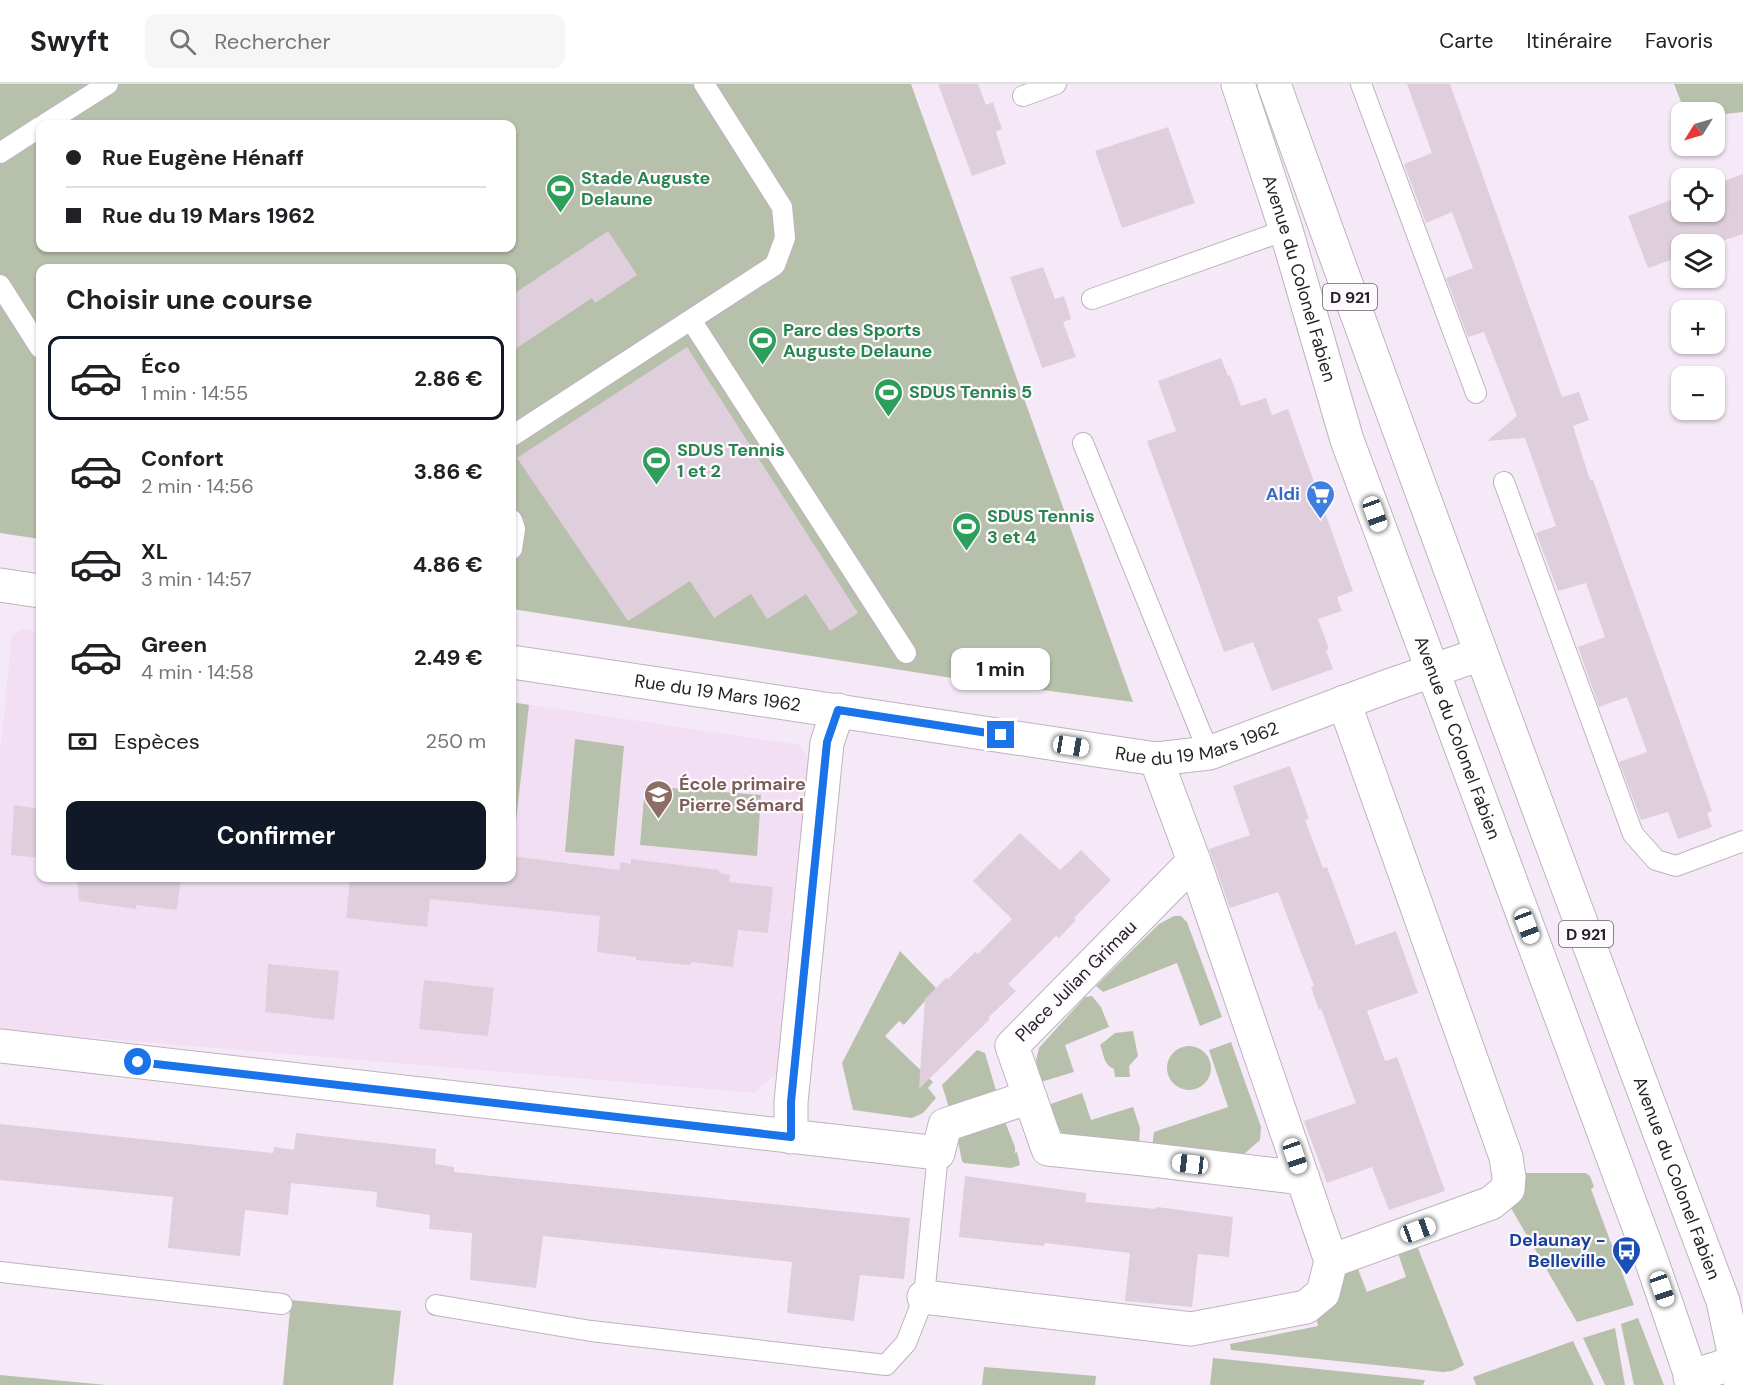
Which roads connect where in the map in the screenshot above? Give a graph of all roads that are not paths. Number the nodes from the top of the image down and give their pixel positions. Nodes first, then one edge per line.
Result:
1 (108, 84) edge
2 (704, 84) edge
3 (1056, 84) edge
4 (1238, 84) edge
5 (1274, 84) edge
6 (1361, 84) edge
7 (1023, 96) dead end
8 (51, 120) edge
9 (36, 130) edge
10 (0, 153) edge
11 (1286, 230) junction
12 (0, 285) edge
13 (1092, 299) dead end
14 (691, 320) junction
15 (36, 342) edge
16 (1476, 393) dead end
17 (516, 433) edge
18 (1083, 443) dead end
19 (1504, 482) dead end
20 (0, 585) edge
21 (36, 590) edge
22 (906, 652) dead end
23 (1481, 654) junction
24 (516, 663) edge
25 (1432, 672) junction
26 (1344, 702) junction
27 (838, 710) junction
28 (1209, 753) junction
29 (1156, 759) junction
30 (1743, 841) edge
31 (1194, 861) junction
32 (0, 1046) edge
33 (1030, 1097) junction
34 (791, 1137) junction
35 (938, 1153) junction
36 (1303, 1178) junction
37 (1331, 1261) junction
38 (0, 1272) edge
39 (924, 1297) junction
40 (282, 1304) dead end
41 (436, 1305) dead end
42 (1740, 1369) edge
43 (1692, 1381) edge

1 - 8 lane
2 - 14 lane
3 - 7 lane
4 - 11 street, Avenue du Colonel Fabien / D 921
5 - 23 street, Avenue du Colonel Fabien / D 921
6 - 16 lane
9 - 10 lane
11 - 13 lane
11 - 25 street, Avenue du Colonel Fabien / D 921
12 - 15 lane
14 - 17 lane
14 - 22 lane
18 - 28 lane
19 - 30 lane
20 - 21 street
23 - 25 street, Rue du 19 Mars 1962
23 - 42 street, Avenue du Colonel Fabien / D 921
24 - 27 street, Rue du 19 Mars 1962
25 - 26 street, Rue du 19 Mars 1962
25 - 43 street, Avenue du Colonel Fabien / D 921
26 - 28 street, Rue du 19 Mars 1962
26 - 37 street
27 - 29 street, Rue du 19 Mars 1962
27 - 34 street
28 - 29 street, Rue du 19 Mars 1962
29 - 31 street
31 - 33 street, Place Julian Grimau
31 - 36 street
32 - 34 street
33 - 35 street
33 - 36 street, Place Julian Grimau
34 - 35 street
35 - 39 lane
36 - 37 street
37 - 39 street
38 - 40 lane
39 - 41 lane
42 - 43 street

